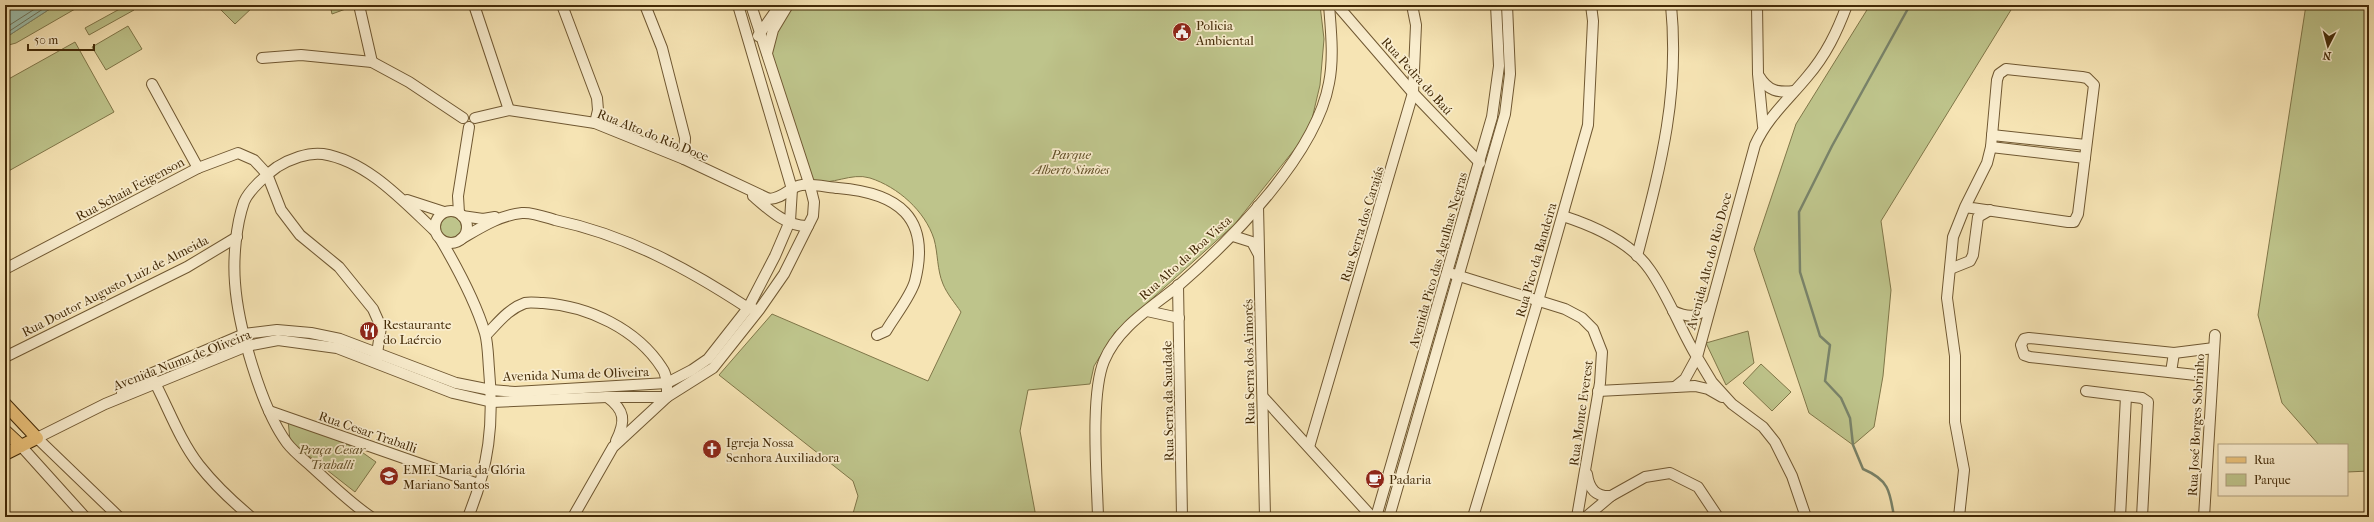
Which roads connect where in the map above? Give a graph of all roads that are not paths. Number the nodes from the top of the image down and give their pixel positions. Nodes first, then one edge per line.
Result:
1 (359, 5) edge
2 (474, 5) edge
3 (562, 5) edge
4 (645, 5) edge
5 (738, 5) edge
6 (751, 5) edge
7 (780, 5) edge
8 (788, 5) edge
9 (1329, 5) edge
10 (1337, 5) edge
11 (1412, 5) edge
12 (1496, 5) edge
13 (1507, 5) edge
14 (1591, 5) edge
15 (1671, 5) edge
16 (1757, 5) edge
17 (1848, 5) edge
18 (761, 34) junction
19 (751, 44) junction
20 (767, 54) junction
21 (262, 58) dead end
22 (372, 62) junction
23 (1758, 74) junction
24 (152, 84) dead end
25 (1794, 91) junction
26 (1414, 93) junction
27 (509, 110) junction
28 (469, 121) junction
29 (595, 123) junction
30 (1764, 126) junction
31 (1992, 135) junction
32 (2086, 145) junction
33 (1990, 147) junction
34 (2085, 158) junction
35 (684, 159) junction
36 (1480, 163) junction
37 (198, 168) junction
38 (266, 174) junction
39 (810, 186) junction
40 (792, 189) junction
41 (747, 190) junction
42 (398, 196) junction
43 (458, 196) junction
44 (1258, 206) junction
45 (1965, 207) junction
46 (1990, 210) junction
47 (446, 212) junction
48 (460, 214) junction
49 (503, 216) junction
50 (1562, 216) junction
51 (790, 221) junction
52 (808, 226) junction
53 (434, 230) junction
54 (1233, 236) junction
55 (237, 237) junction
56 (441, 240) junction
57 (460, 240) junction
58 (1637, 256) junction
59 (1261, 259) junction
60 (456, 266) junction
61 (5, 269) edge
62 (1950, 269) junction
63 (1448, 273) junction
64 (1459, 276) junction
65 (1178, 285) junction
66 (1538, 301) junction
67 (1709, 306) junction
68 (748, 308) junction
69 (759, 310) junction
70 (1147, 310) junction
71 (1673, 311) junction
72 (1179, 318) junction
73 (244, 334) junction
74 (486, 335) junction
75 (877, 335) dead end
76 (2215, 335) dead end
77 (247, 346) junction
78 (2214, 348) junction
79 (2174, 352) junction
80 (5, 357) edge
81 (1697, 357) junction
82 (377, 358) junction
83 (2171, 372) junction
84 (150, 374) junction
85 (2196, 375) dead end
86 (667, 382) junction
87 (156, 383) junction
88 (1675, 387) junction
89 (491, 390) junction
90 (2086, 390) dead end
91 (1598, 391) junction
92 (2126, 396) junction
93 (607, 397) junction
94 (667, 397) junction
95 (1263, 397) junction
96 (492, 402) junction
97 (5, 404) edge
98 (105, 404) junction
99 (1732, 404) junction
100 (269, 411) junction
101 (5, 431) edge
102 (37, 438) junction
103 (21, 446) junction
104 (613, 447) junction
105 (1309, 447) junction
106 (5, 454) edge
107 (1586, 468) junction
108 (481, 485) junction
109 (1611, 496) junction
110 (85, 517) edge
111 (119, 517) edge
112 (251, 517) edge
113 (371, 517) edge
114 (468, 517) edge
115 (573, 517) edge
116 (1098, 517) edge
117 (1182, 517) edge
118 (1265, 517) edge
119 (1372, 517) edge
120 (1376, 517) edge
121 (1389, 517) edge
122 (1473, 517) edge
123 (1577, 517) edge
124 (1586, 517) edge
125 (1718, 517) edge
126 (1806, 517) edge
127 (1959, 517) edge
128 (2120, 517) edge
129 (2142, 517) edge
130 (2204, 517) edge

1 - 22 street
2 - 27 street
3 - 29 street
4 - 35 street
5 - 19 street
6 - 18 street
7 - 18 street
8 - 20 street
9 - 44 street, Rua Alto da Boa Vista
10 - 26 street, Rua Pedra do Baú
11 - 26 street, Rua Serra dos Carajás
12 - 36 street, Avenida Pico das Agulhas Negras
13 - 64 street, Avenida Pico das Agulhas Negras
14 - 50 street, Rua Pico da Bandeira
15 - 58 street
16 - 23 street
17 - 25 street, Avenida Alto do Rio Doce
18 - 19 street
18 - 20 street
19 - 40 street
20 - 39 street
21 - 22 street
22 - 28 street
23 - 25 street
23 - 30 street
24 - 37 street
25 - 30 street, Avenida Alto do Rio Doce
26 - 36 street, Rua Pedra do Baú
26 - 105 street, Rua Serra dos Carajás
27 - 28 street, Rua Alto do Rio Doce
27 - 29 street, Rua Alto do Rio Doce
28 - 43 street
29 - 35 street, Rua Alto do Rio Doce
30 - 67 street, Avenida Alto do Rio Doce
31 - 32 street
31 - 32 street
31 - 33 street
32 - 34 street
33 - 34 street
33 - 45 street
34 - 46 street
35 - 41 street, Rua Alto do Rio Doce
36 - 63 street, Avenida Pico das Agulhas Negras
37 - 38 street, Rua Schaia Feigenson
37 - 61 street, Rua Schaia Feigenson
38 - 42 street
38 - 55 street
38 - 82 street, Rua Schaia Feigenson
39 - 40 street
39 - 52 street
39 - 75 street
40 - 41 street, Rua Alto do Rio Doce
40 - 51 street
41 - 51 street
42 - 47 street
42 - 53 street
43 - 47 street
43 - 48 street
44 - 54 street, Rua Alto da Boa Vista
44 - 59 street, Rua Serra dos Aimorés
45 - 46 street
45 - 62 street
46 - 62 street
47 - 48 street
47 - 53 street
48 - 49 street
48 - 57 street
49 - 57 street
49 - 68 street
50 - 58 street
50 - 66 street, Rua Pico da Bandeira
51 - 52 street
51 - 68 street
52 - 69 street
53 - 56 street
54 - 59 street
54 - 65 street, Rua Alto da Boa Vista
55 - 73 street
55 - 80 street, Rua Doutor Augusto Luiz de Almeida
56 - 57 street
56 - 60 street
57 - 60 street
58 - 71 street
59 - 95 street, Rua Serra dos Aimorés
60 - 74 street
62 - 127 street
63 - 64 street, Rua Monte Everest
63 - 120 street, Avenida Pico das Agulhas Negras
64 - 66 street, Rua Monte Everest
64 - 121 street, Avenida Pico das Agulhas Negras
65 - 70 street, Rua Alto da Boa Vista
65 - 72 street, Rua Serra da Saudade
66 - 91 street, Rua Monte Everest
66 - 122 street, Rua Pico da Bandeira
67 - 71 street
67 - 81 street, Avenida Alto do Rio Doce
68 - 69 street
68 - 86 street
69 - 94 street
70 - 72 street
70 - 116 street, Rua Alto da Boa Vista
71 - 81 street
72 - 117 street, Rua Serra da Saudade
73 - 77 street
73 - 82 street, Avenida Numa de Oliveira
73 - 84 street, Avenida Numa de Oliveira
74 - 86 street
74 - 89 street
76 - 78 street, Rua José Borges Sobrinho
77 - 82 street, Avenida Numa de Oliveira
77 - 87 street, Avenida Numa de Oliveira
77 - 100 street
78 - 79 street
78 - 130 street, Rua José Borges Sobrinho
79 - 83 street
79 - 83 street
81 - 88 street, Avenida Alto do Rio Doce
81 - 99 street
82 - 89 street, Avenida Numa de Oliveira
82 - 96 street, Avenida Numa de Oliveira
83 - 85 street
84 - 87 street
84 - 98 street, Avenida Numa de Oliveira
86 - 89 street, Avenida Numa de Oliveira
86 - 94 street
87 - 98 street, Avenida Numa de Oliveira
87 - 112 street
88 - 91 street
88 - 99 street
89 - 96 street
90 - 92 street
91 - 107 street, Rua Monte Everest
92 - 128 street
92 - 129 street
93 - 94 street, Avenida Numa de Oliveira
93 - 96 street, Avenida Numa de Oliveira
93 - 104 street
94 - 104 street
95 - 105 street
95 - 118 street, Rua Serra dos Aimorés
96 - 108 street
97 - 102 main road
98 - 102 street, Avenida Numa de Oliveira
99 - 126 street
100 - 108 street, Rua Cesar Traballi
100 - 113 street
101 - 103 main road
102 - 103 main road
102 - 111 street
103 - 106 main road
103 - 110 street
104 - 115 street
105 - 119 street
107 - 109 street
107 - 123 street, Rua Monte Everest
108 - 114 street
109 - 124 street
109 - 125 street

